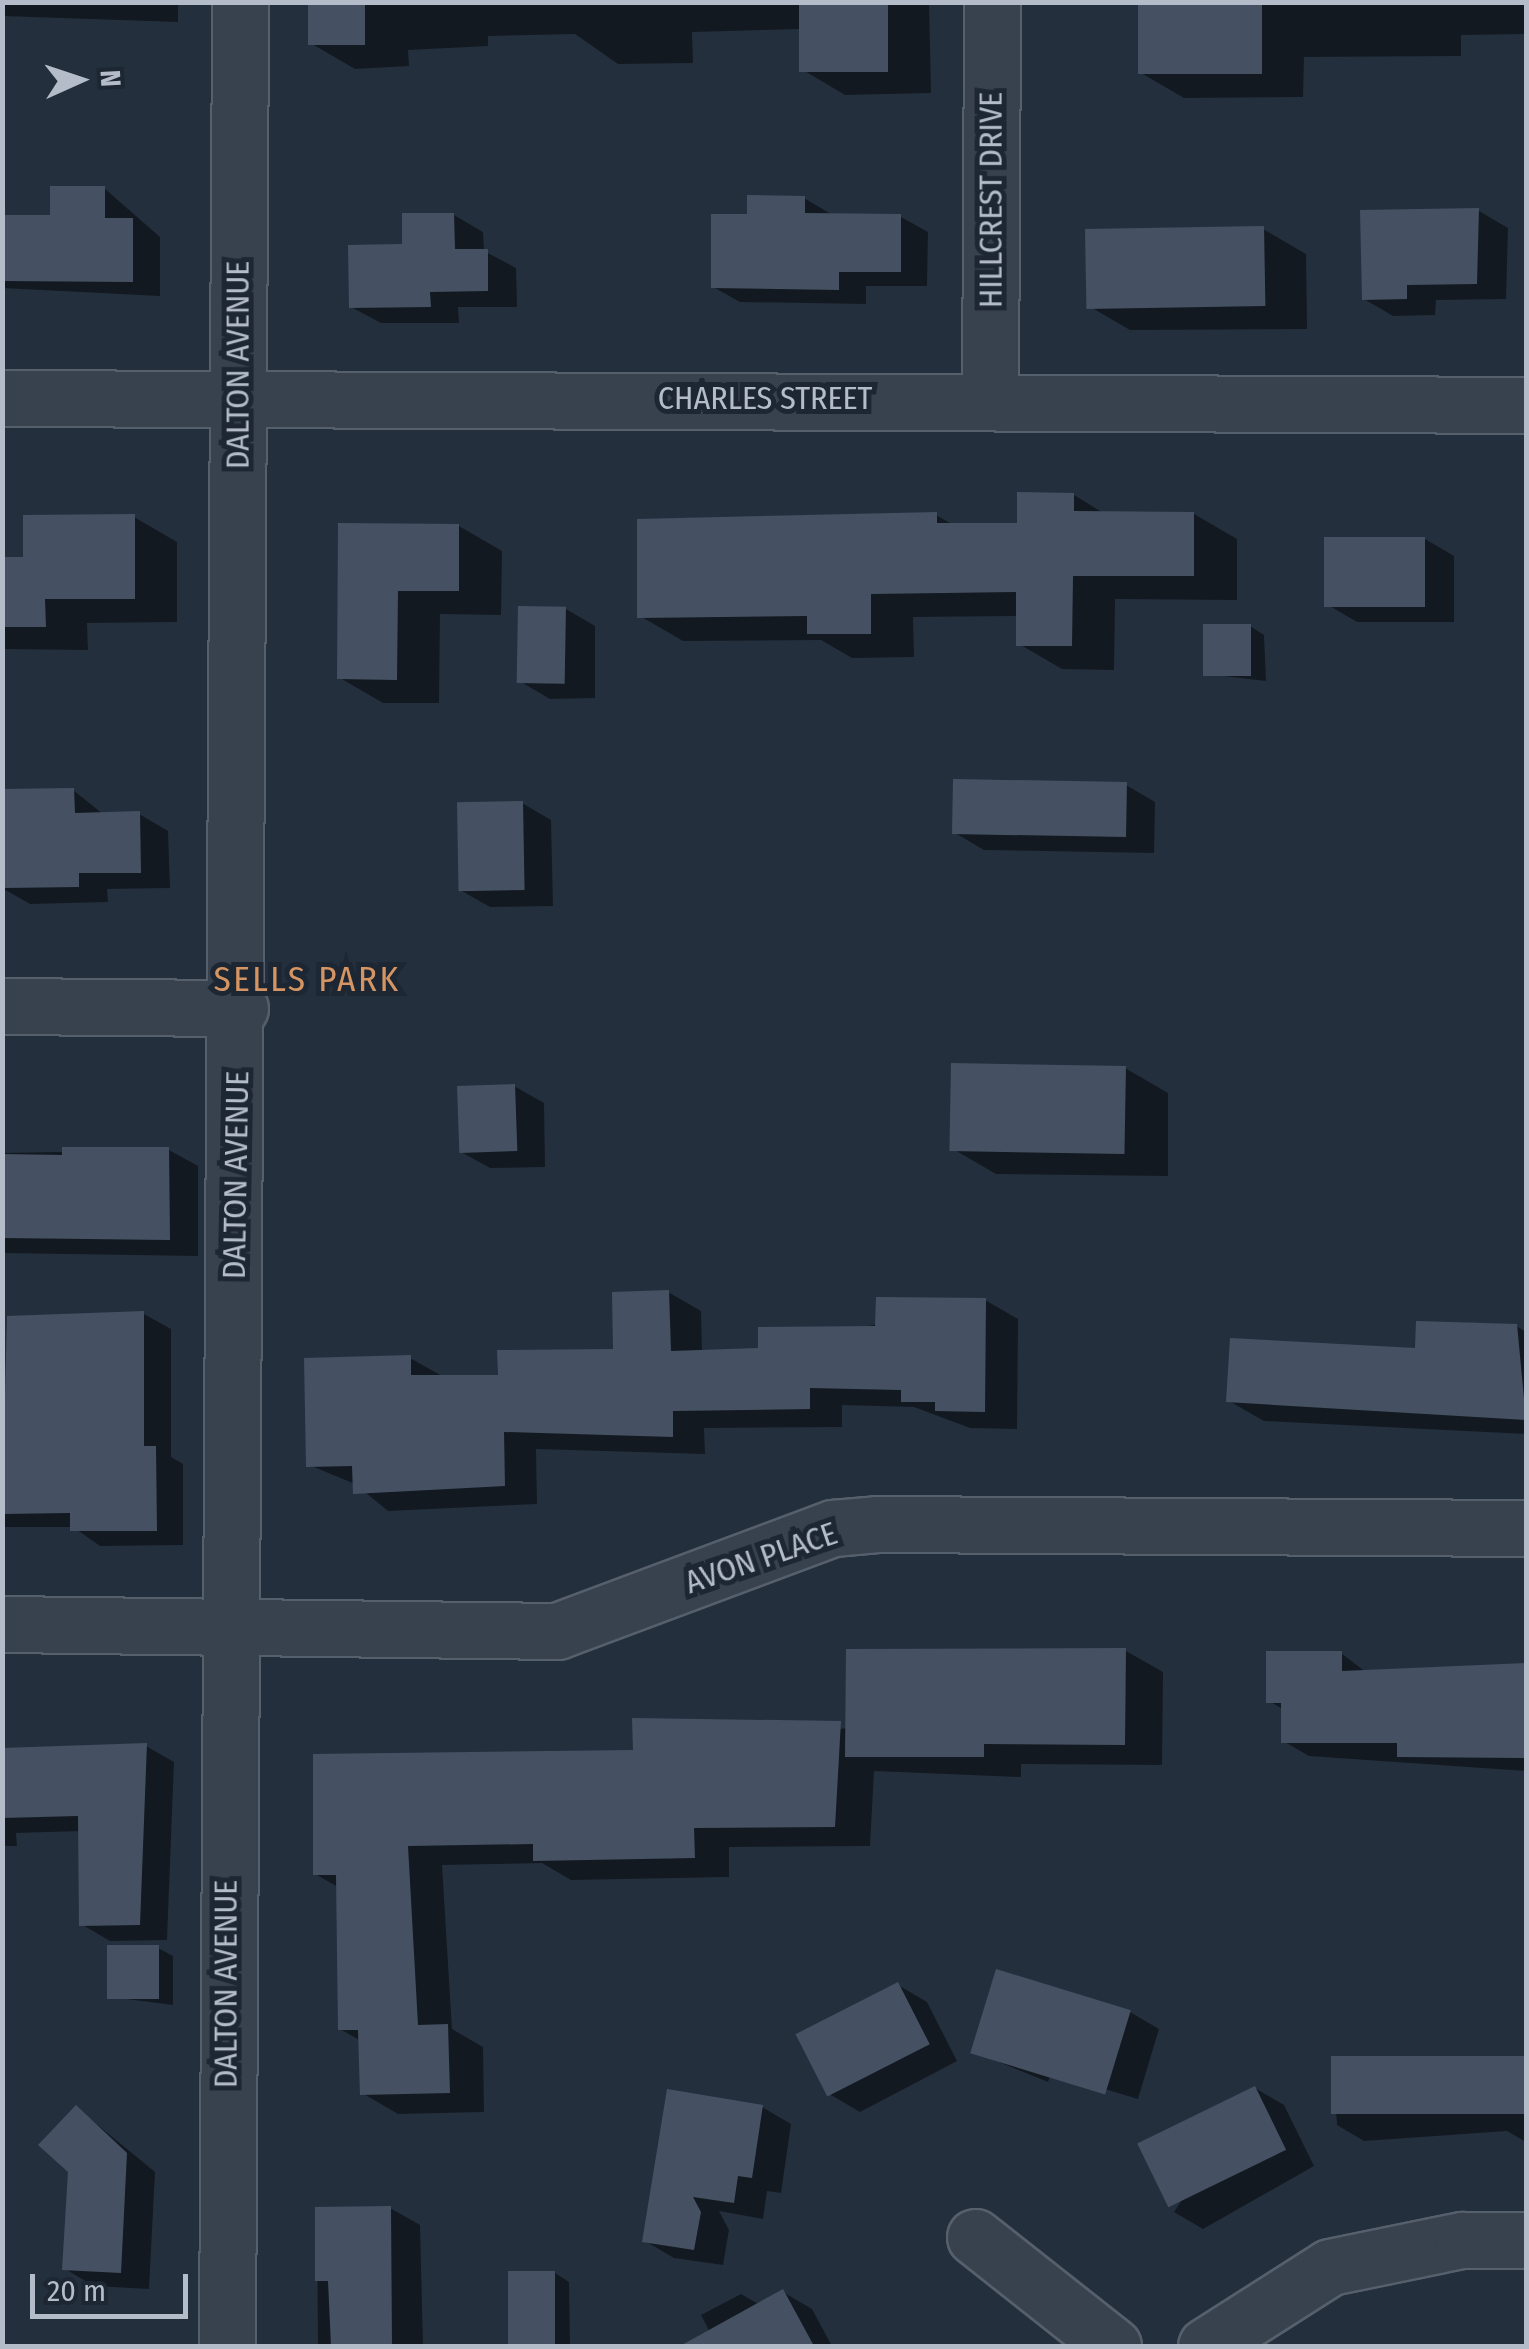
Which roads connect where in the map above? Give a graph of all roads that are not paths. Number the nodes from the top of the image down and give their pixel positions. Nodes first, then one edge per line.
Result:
1 (240, 2) edge
2 (992, 2) edge
3 (2, 398) edge
4 (990, 398) junction
5 (237, 400) junction
6 (1526, 405) edge
7 (2, 1006) edge
8 (240, 1008) junction
9 (1526, 1528) edge
10 (2, 1624) edge
11 (227, 1627) junction
12 (975, 2238) dead end
13 (1526, 2240) edge
14 (227, 2346) edge
15 (1113, 2346) edge
16 (1206, 2346) edge

1 - 5 street, DALTON AVENUE
2 - 4 street, HILLCREST DRIVE
3 - 5 street, CHARLES STREET
4 - 5 street, CHARLES STREET
4 - 6 street, CHARLES STREET
5 - 8 street, DALTON AVENUE
7 - 8 street
8 - 11 street, DALTON AVENUE
9 - 11 street, AVON PLACE
10 - 11 street, AVON PLACE
11 - 14 street, DALTON AVENUE
12 - 15 street
13 - 16 street

